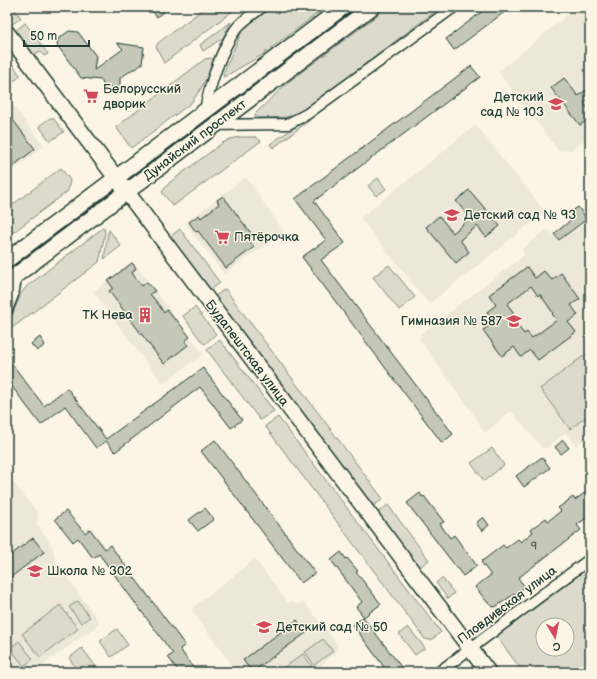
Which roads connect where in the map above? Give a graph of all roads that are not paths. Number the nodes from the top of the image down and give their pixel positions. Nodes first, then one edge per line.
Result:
1 (262, 7) edge
2 (342, 7) edge
3 (372, 7) edge
4 (454, 7) edge
5 (7, 33) edge
6 (7, 49) edge
7 (205, 111) junction
8 (214, 126) junction
9 (112, 181) junction
10 (122, 195) junction
11 (9, 258) edge
12 (12, 278) edge
13 (7, 310) edge
14 (590, 559) edge
15 (467, 651) junction
16 (439, 672) edge
17 (477, 672) edge
18 (488, 672) edge

1 - 7 street
2 - 7 street, Дунайский проспект
3 - 8 street, Дунайский проспект
4 - 8 street
5 - 9 street, Будапештская улица
6 - 9 street, Будапештская улица
7 - 9 street, Дунайский проспект
8 - 10 street, Дунайский проспект
9 - 10 street, Будапештская улица
9 - 11 street, Дунайский проспект
10 - 12 street, Дунайский проспект
10 - 15 street, Будапештская улица
12 - 13 street, Дунайский проспект
14 - 15 street, Пловдивская улица
15 - 16 street, Пловдивская улица
15 - 17 street, Будапештская улица
15 - 18 street, Будапештская улица

